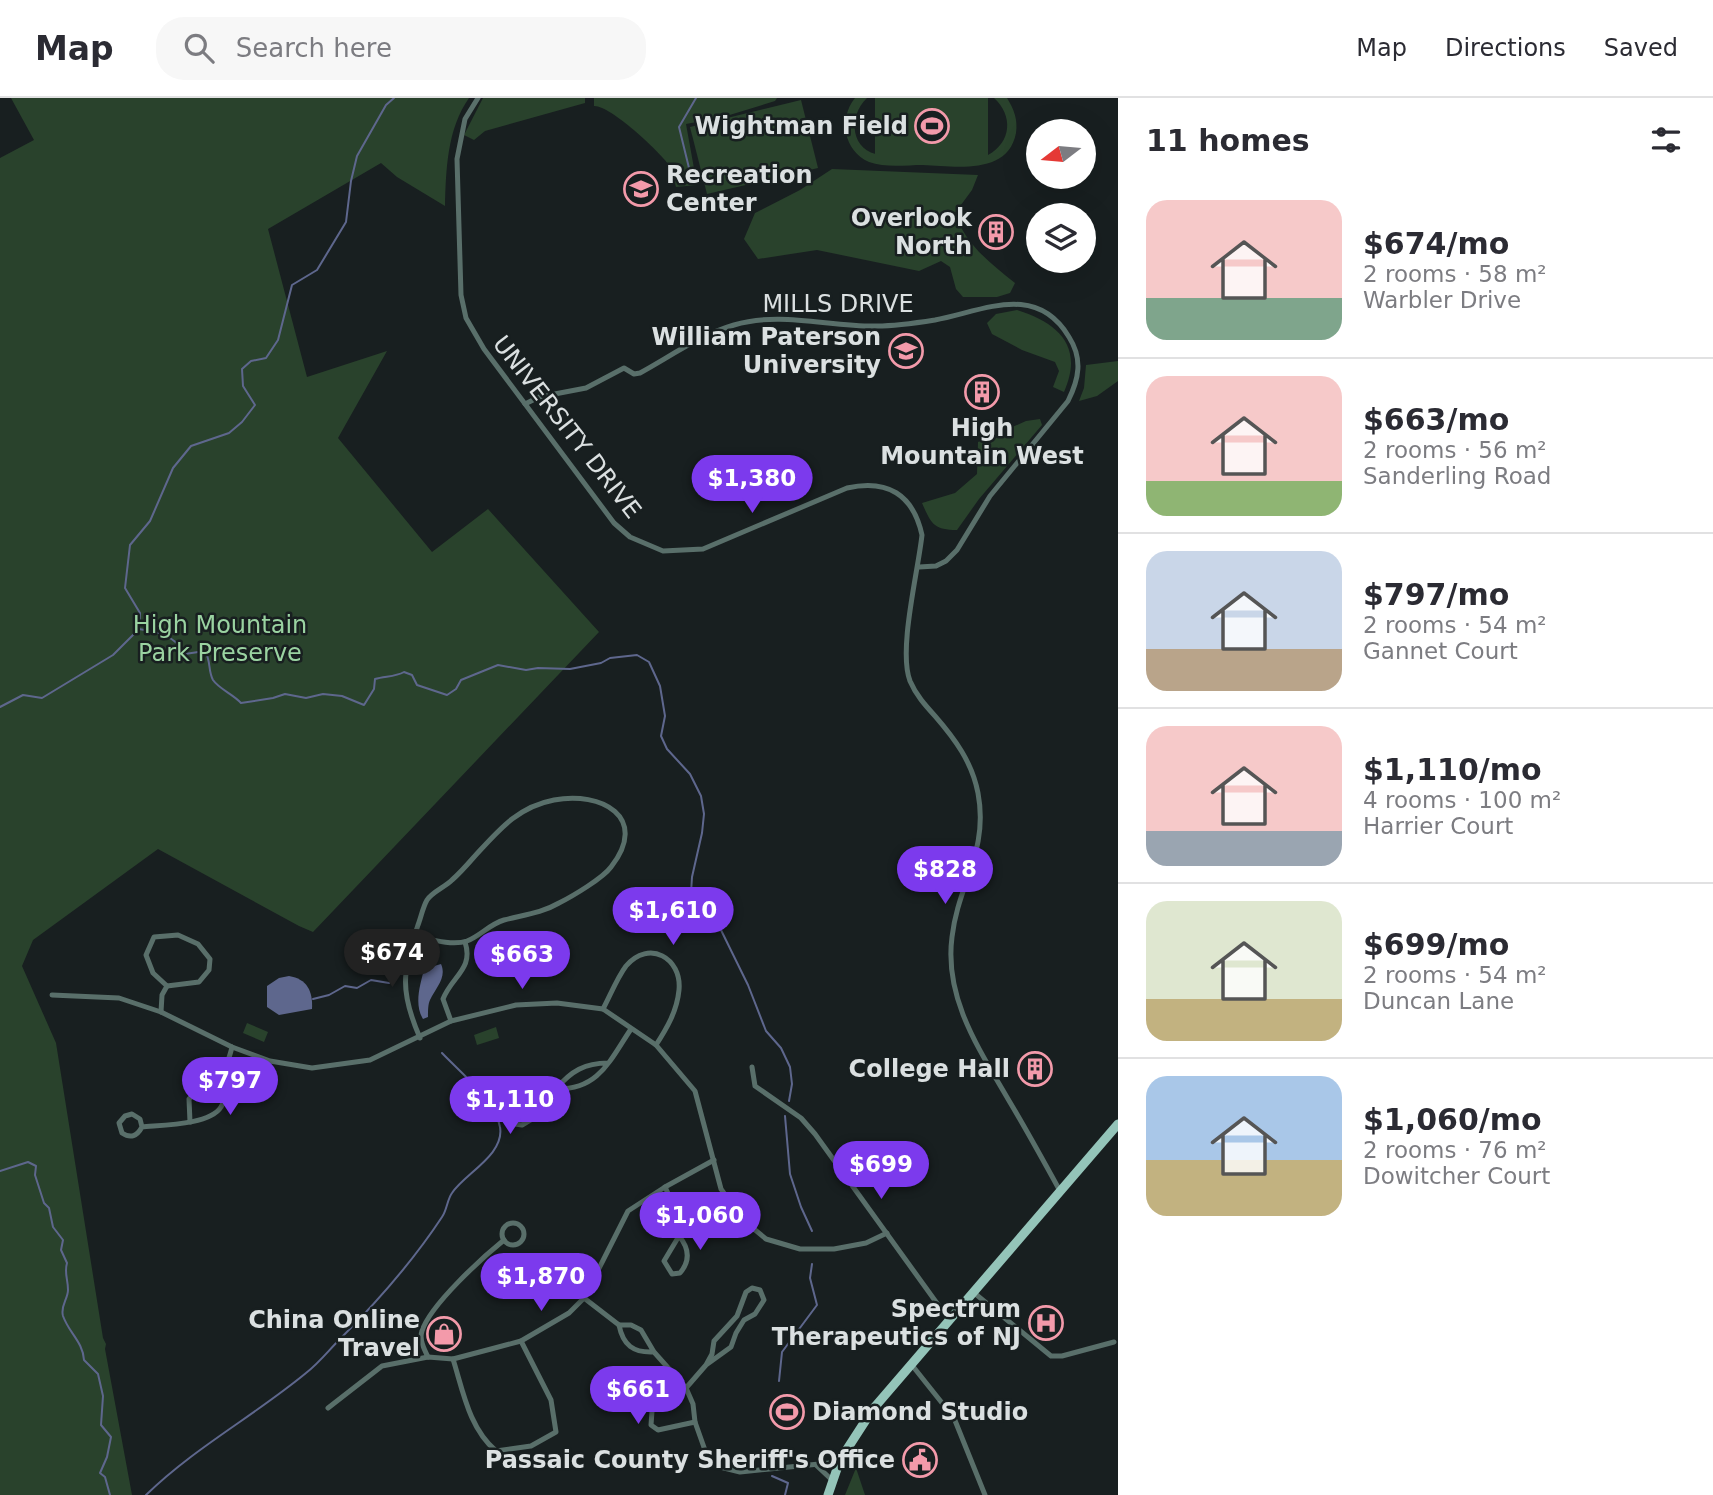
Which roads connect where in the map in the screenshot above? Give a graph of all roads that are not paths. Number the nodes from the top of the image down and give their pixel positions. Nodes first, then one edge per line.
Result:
1 (478, 98) edge
2 (525, 404) junction
3 (919, 567) junction
4 (414, 936) junction
5 (465, 942) junction
6 (167, 986) junction
7 (52, 995) dead end
8 (603, 1009) junction
9 (161, 1012) junction
10 (451, 1021) junction
11 (631, 1029) junction
12 (420, 1038) junction
13 (656, 1045) junction
14 (232, 1047) junction
15 (608, 1063) junction
16 (752, 1066) dead end
17 (225, 1076) junction
18 (556, 1088) junction
19 (529, 1099) junction
20 (190, 1122) junction
21 (1118, 1124) edge
22 (142, 1127) junction
23 (714, 1160) junction
24 (665, 1187) junction
25 (1060, 1191) junction
26 (887, 1233) junction
27 (679, 1236) junction
28 (504, 1240) junction
29 (973, 1292) junction
30 (583, 1298) junction
31 (949, 1320) junction
32 (732, 1321) junction
33 (619, 1325) junction
34 (740, 1326) junction
35 (521, 1340) junction
36 (1114, 1342) dead end
37 (654, 1352) junction
38 (428, 1357) junction
39 (453, 1359) junction
40 (911, 1364) junction
41 (706, 1365) junction
42 (686, 1388) junction
43 (328, 1408) dead end
44 (695, 1422) junction
45 (839, 1462) junction
46 (816, 1465) junction
47 (832, 1480) junction
48 (828, 1495) edge
49 (985, 1495) edge

1 - 2 street, UNIVERSITY DRIVE
2 - 3 street, UNIVERSITY DRIVE
2 - 3 street, MILLS DRIVE
3 - 25 street, UNIVERSITY DRIVE
4 - 5 street
4 - 5 street
4 - 12 street
5 - 10 street
6 - 6 street
6 - 9 street
7 - 9 street
8 - 10 street
8 - 11 street
8 - 13 street
9 - 14 street
10 - 12 street
11 - 13 street
11 - 15 street
12 - 14 street
13 - 23 street
14 - 17 street
15 - 18 street
15 - 18 street
16 - 26 street
17 - 20 street
17 - 20 street
18 - 19 street
19 - 19 street
20 - 22 street
21 - 25 main road
22 - 22 street
23 - 24 street
23 - 26 street
24 - 27 street
24 - 30 street
25 - 29 main road
26 - 31 street
27 - 27 street
28 - 28 street
28 - 38 street
29 - 31 main road
29 - 36 street
30 - 33 street
30 - 35 street
31 - 40 main road
32 - 34 street
32 - 34 street
32 - 41 street
33 - 37 street
33 - 37 street
34 - 41 street
35 - 39 street
35 - 39 street
37 - 42 street
38 - 39 street
38 - 43 street
40 - 45 main road
40 - 49 street
41 - 42 street
42 - 44 street
42 - 44 street
44 - 46 street
45 - 46 street
45 - 47 main road
46 - 47 street
47 - 48 main road

